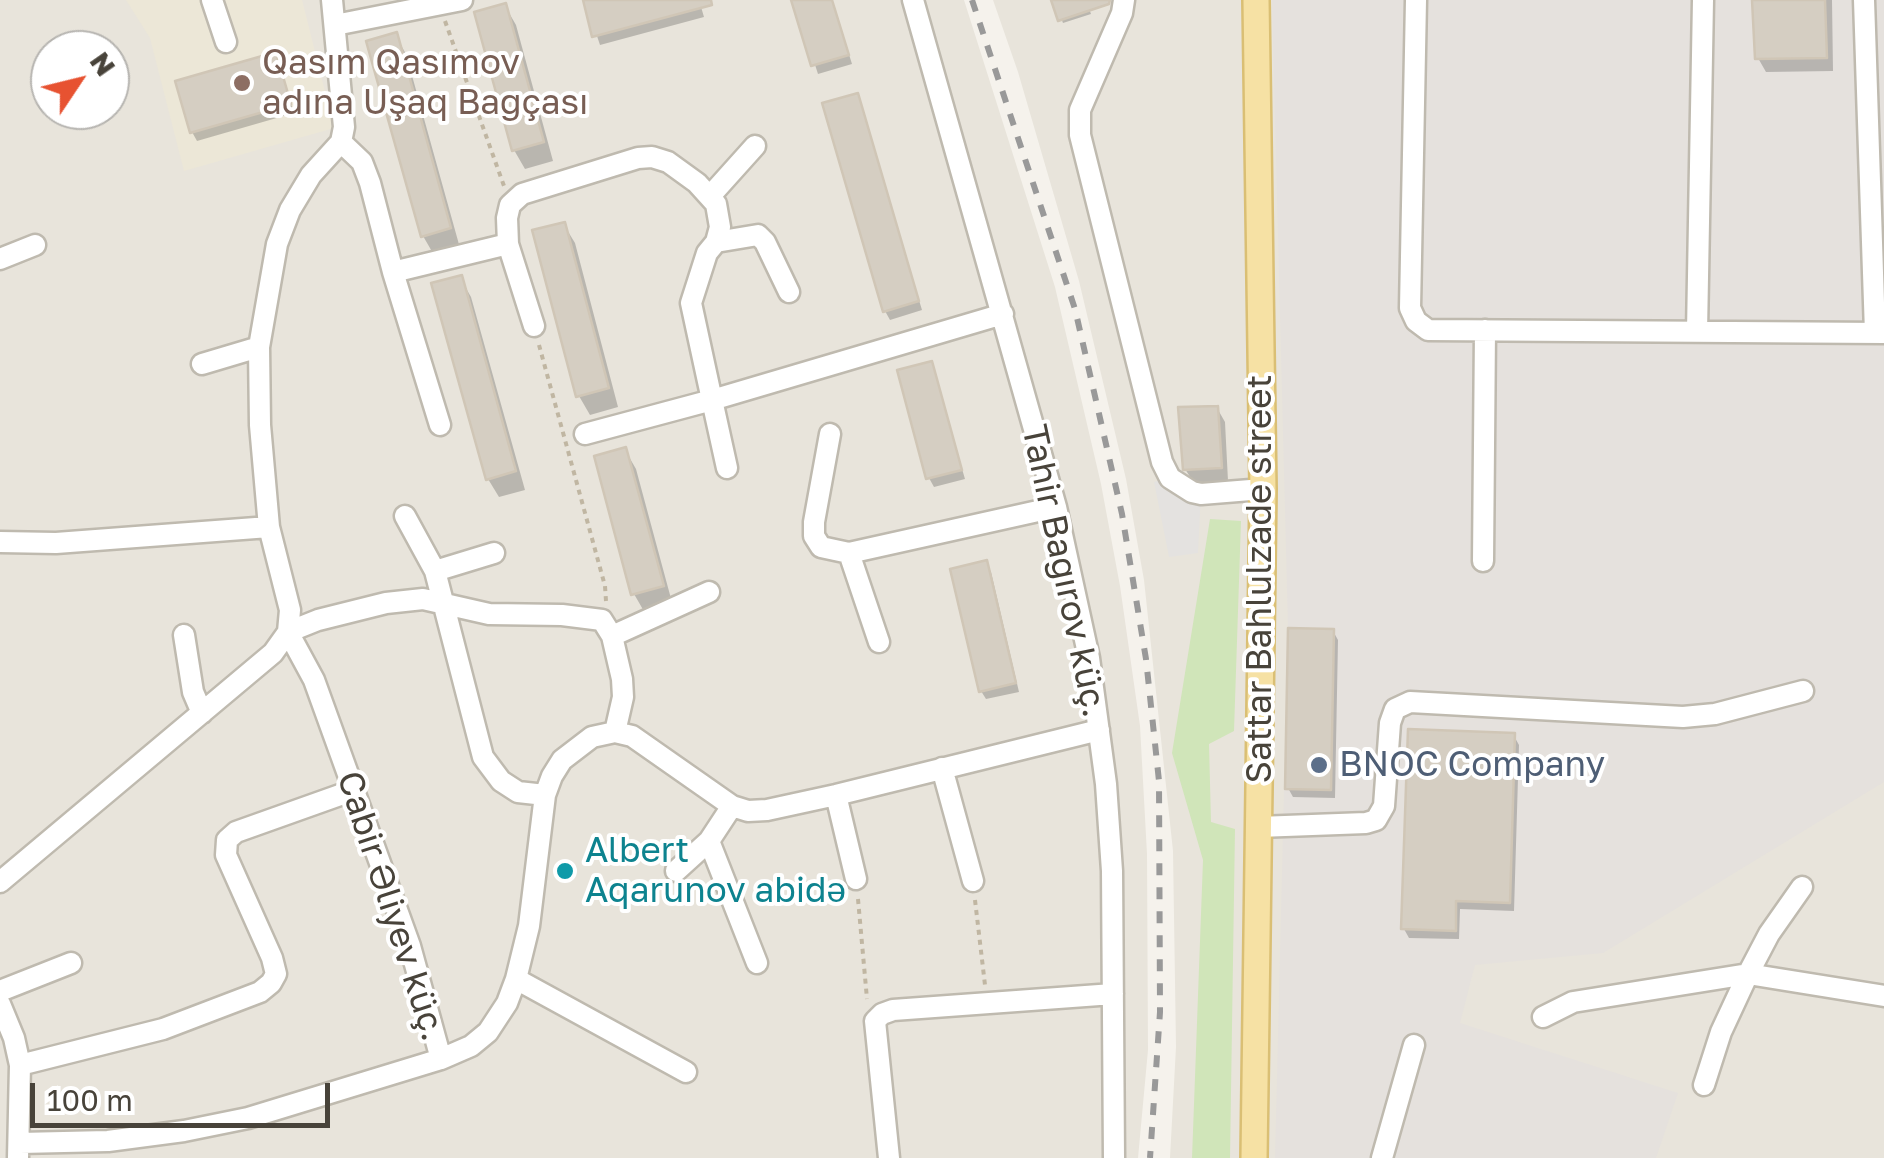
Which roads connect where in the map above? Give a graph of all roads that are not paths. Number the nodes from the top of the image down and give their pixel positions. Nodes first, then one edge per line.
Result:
1 (212, 0) edge
2 (332, 0) edge
3 (462, 0) edge
4 (913, 0) edge
5 (1124, 0) edge
6 (1256, 0) edge
7 (1416, 0) edge
8 (1703, 0) edge
9 (1864, 0) edge
10 (335, 25) junction
11 (226, 42) dead end
12 (341, 142) junction
13 (755, 146) dead end
14 (711, 195) junction
15 (716, 242) junction
16 (508, 244) junction
17 (35, 245) dead end
18 (0, 258) edge
19 (393, 272) junction
20 (789, 292) dead end
21 (1003, 314) junction
22 (534, 326) road end
23 (1485, 330) junction
24 (1697, 332) junction
25 (1880, 333) edge
26 (259, 348) junction
27 (202, 364) dead end
28 (712, 400) junction
29 (440, 426) dead end
30 (584, 434) dead end
31 (830, 434) dead end
32 (727, 468) dead end
33 (1263, 489) junction
34 (1056, 507) junction
35 (405, 516) dead end
36 (269, 527) junction
37 (0, 542) edge
38 (494, 553) dead end
39 (849, 553) junction
40 (1484, 561) dead end
41 (435, 571) junction
42 (709, 592) dead end
43 (445, 602) junction
44 (607, 628) junction
45 (288, 632) junction
46 (184, 635) dead end
47 (879, 642) dead end
48 (1803, 691) dead end
49 (202, 713) junction
50 (1099, 730) junction
51 (615, 732) junction
52 (942, 768) junction
53 (354, 790) junction
54 (546, 794) junction
55 (836, 795) junction
56 (732, 806) junction
57 (1258, 827) junction
58 (709, 842) junction
59 (676, 870) dead end
60 (856, 879) road end
61 (973, 881) road end
62 (0, 882) edge
63 (1802, 886) dead end
64 (71, 963) dead end
65 (757, 963) dead end
66 (1748, 974) junction
67 (516, 979) junction
68 (0, 991) edge
69 (1113, 994) junction
70 (1884, 996) edge
71 (0, 1004) edge
72 (1543, 1017) dead end
73 (1414, 1045) dead end
74 (441, 1059) junction
75 (20, 1065) junction
76 (686, 1072) dead end
77 (1704, 1085) dead end
78 (19, 1150) edge
79 (889, 1158) edge
80 (1114, 1158) edge
81 (1254, 1158) edge
82 (1382, 1158) edge

1 - 11 street
2 - 10 street
3 - 10 street
4 - 21 street, Tahir Bağırov küç.
5 - 33 street
6 - 33 main road, Sattar Bahlulzade street
7 - 23 street
8 - 24 street
9 - 25 street
10 - 12 street
12 - 19 street
12 - 26 street
13 - 14 street
14 - 15 street
14 - 16 street
15 - 20 street
15 - 28 street
16 - 19 street
16 - 22 street
17 - 18 street
19 - 29 street
21 - 28 street
21 - 34 street, Tahir Bağırov küç.
23 - 24 street
23 - 40 street
24 - 25 street
26 - 27 street
26 - 36 street
28 - 30 street
28 - 32 street
31 - 39 street
33 - 57 main road, Sattar Bahlulzade street
34 - 39 street
34 - 50 street, Tahir Bağırov küç.
35 - 41 street
36 - 37 street
36 - 45 street
38 - 41 street
39 - 47 street
41 - 43 street
42 - 44 street
43 - 44 street
43 - 45 street
43 - 54 street
44 - 51 street
45 - 49 street
45 - 53 street, Cabir Əliyev küç.
46 - 49 street
48 - 57 street
49 - 62 street
50 - 52 street
50 - 69 street, Tahir Bağırov küç.
51 - 54 street
51 - 56 street
52 - 55 street
52 - 61 street
53 - 74 street, Cabir Əliyev küç.
53 - 75 street
54 - 67 street
55 - 56 street
55 - 60 street
56 - 58 street
57 - 81 main road, Sattar Bahlulzade street
58 - 59 street
58 - 65 street
63 - 66 street
64 - 68 street
66 - 70 street
66 - 72 street
66 - 77 street
67 - 74 street
67 - 76 street
69 - 79 street
69 - 80 street, Tahir Bağırov küç.
71 - 75 street, Cabir Əliyev küç.
73 - 82 street
74 - 78 street, Cabir Əliyev küç.
75 - 78 street, Cabir Əliyev küç.

